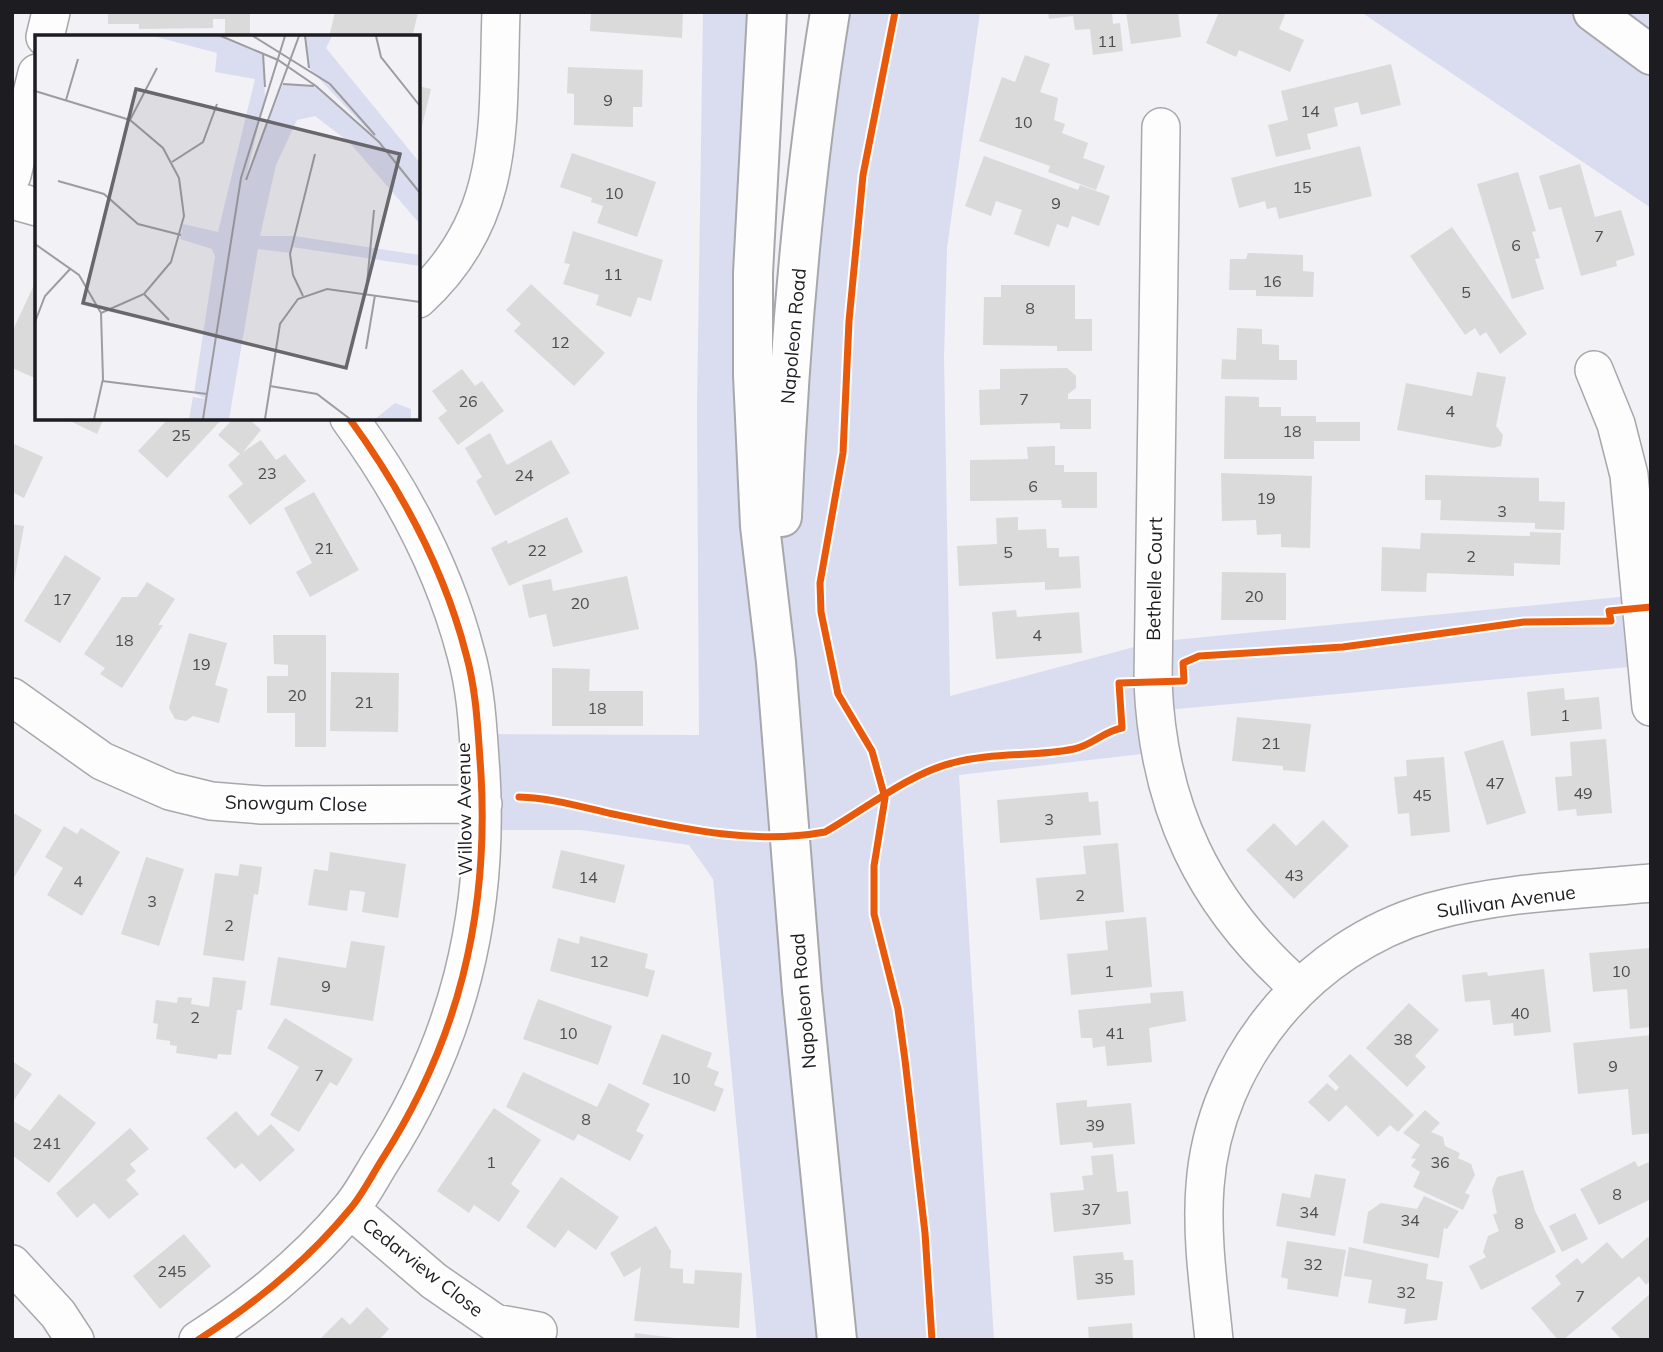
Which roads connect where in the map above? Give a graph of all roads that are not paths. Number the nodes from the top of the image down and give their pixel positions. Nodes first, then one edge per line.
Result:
1 (51, 12) edge
2 (500, 12) edge
3 (768, 12) edge
4 (830, 12) edge
5 (1593, 12) edge
6 (46, 35) edge
7 (1651, 55) edge
8 (35, 81) edge
9 (1161, 127) dead end
10 (12, 175) edge
11 (12, 200) edge
12 (35, 206) edge
13 (420, 297) edge
14 (1594, 370) dead end
15 (350, 420) edge
16 (776, 662) junction
17 (12, 697) edge
18 (1651, 707) edge
19 (482, 804) junction
20 (1651, 883) edge
21 (1298, 987) junction
22 (350, 1209) junction
23 (12, 1264) edge
24 (538, 1331) dead end
25 (75, 1340) edge
26 (198, 1340) edge
27 (837, 1340) edge
28 (1214, 1340) edge

1 - 6 street
2 - 13 street
3 - 16 main road, Napoleon Road
4 - 16 main road, Napoleon Road
5 - 7 main road
8 - 10 street
9 - 21 street, Bethelle Court
11 - 12 street
14 - 18 street
15 - 19 street, Willow Avenue
16 - 27 main road, Napoleon Road
17 - 19 street, Snowgum Close
19 - 22 street, Willow Avenue
20 - 21 street, Sullivan Avenue
21 - 28 street, Sullivan Avenue
22 - 24 street, Cedarview Close
22 - 26 street, Willow Avenue
23 - 25 street

